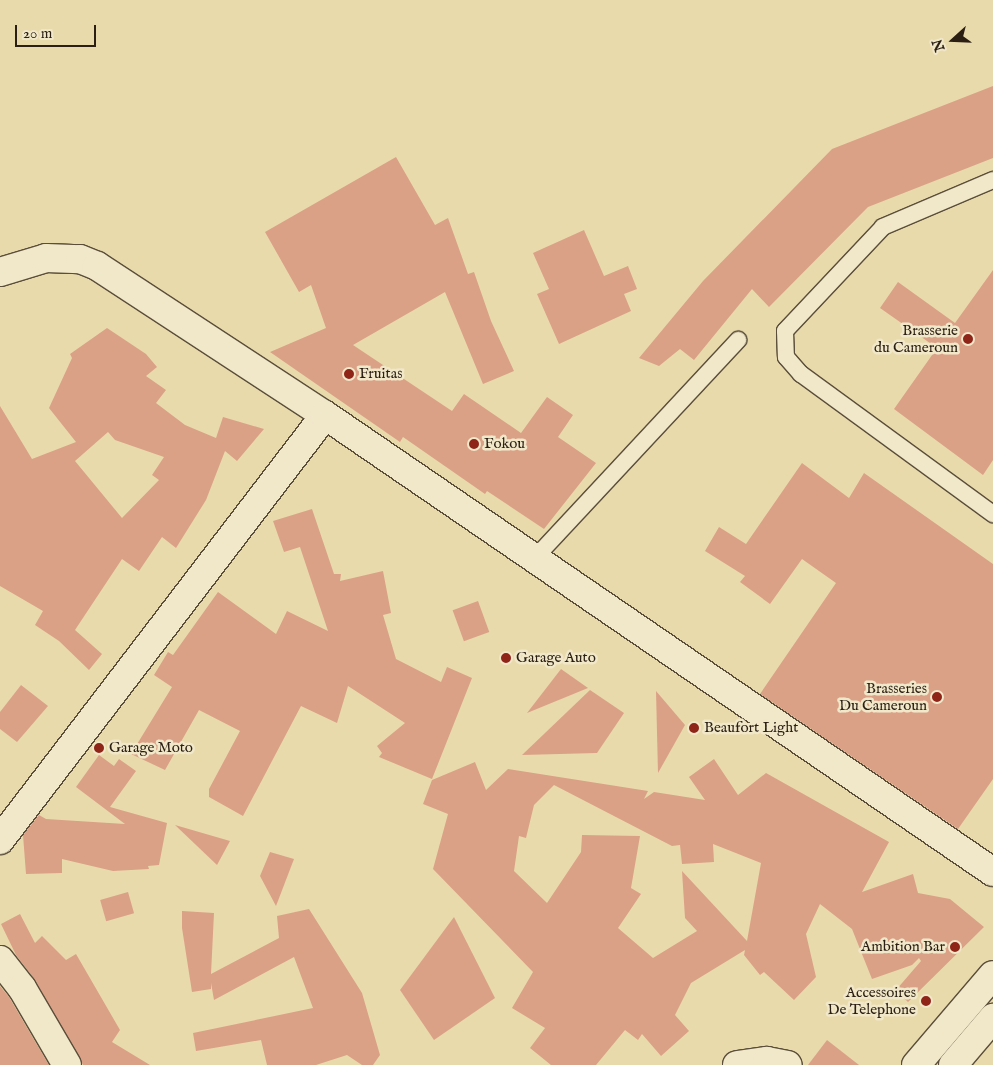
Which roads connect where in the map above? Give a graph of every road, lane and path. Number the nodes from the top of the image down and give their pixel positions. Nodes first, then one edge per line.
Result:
1 (993, 180) edge
2 (0, 272) edge
3 (738, 340) dead end
4 (325, 415) junction
5 (993, 514) edge
6 (534, 560) junction
7 (0, 840) edge
8 (993, 872) edge
9 (0, 960) edge
10 (993, 975) edge
11 (993, 1018) edge
12 (67, 1065) edge
13 (737, 1065) edge
14 (788, 1065) edge
15 (916, 1065) edge
16 (953, 1065) edge

1 - 5 lane
2 - 4 main road
3 - 6 lane
4 - 6 main road
4 - 7 main road
6 - 8 main road
9 - 12 main road
10 - 15 main road
11 - 16 main road
13 - 14 main road

